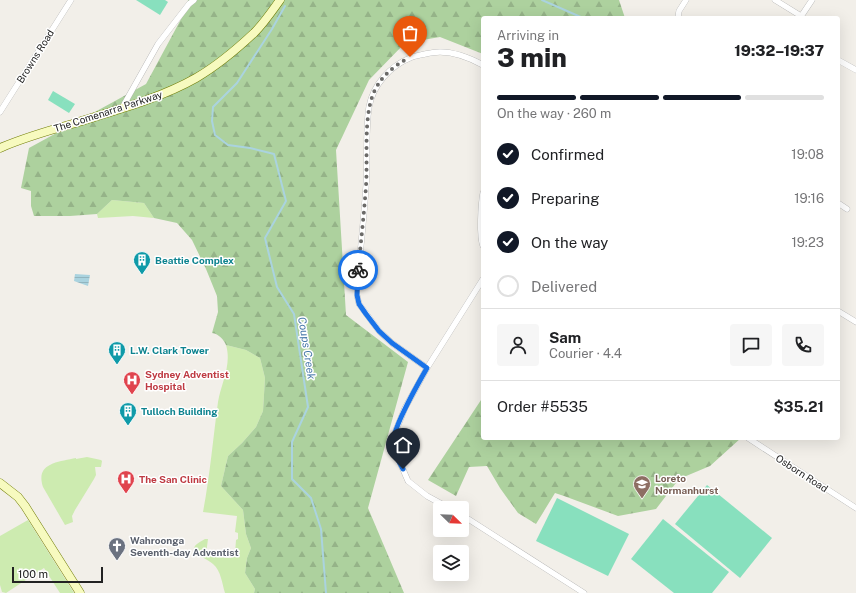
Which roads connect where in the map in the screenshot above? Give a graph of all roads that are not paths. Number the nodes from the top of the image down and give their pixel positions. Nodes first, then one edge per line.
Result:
1 (71, 0) edge
2 (194, 0) edge
3 (280, 0) edge
4 (686, 0) edge
5 (775, 0) edge
6 (812, 0) edge
7 (679, 16) edge
8 (799, 16) edge
9 (802, 16) edge
10 (840, 61) edge
11 (481, 64) edge
12 (856, 70) edge
13 (122, 108) junction
14 (0, 112) edge
15 (0, 148) edge
16 (840, 204) edge
17 (847, 209) dead end
18 (481, 282) edge
19 (840, 312) edge
20 (856, 322) edge
21 (427, 368) junction
22 (751, 440) edge
23 (0, 483) edge
24 (436, 501) edge
25 (856, 508) edge
26 (469, 519) edge
27 (80, 593) edge
28 (584, 593) edge

1 - 14 street, Browns Road
2 - 13 street
3 - 13 main road, The Comenarra Parkway
4 - 7 street
5 - 8 street
6 - 9 street
10 - 12 street
11 - 21 street
13 - 15 main road, The Comenarra Parkway
16 - 17 street
18 - 21 street
19 - 20 street
21 - 24 street
22 - 25 street, Osborn Road
23 - 27 main road
26 - 28 street

